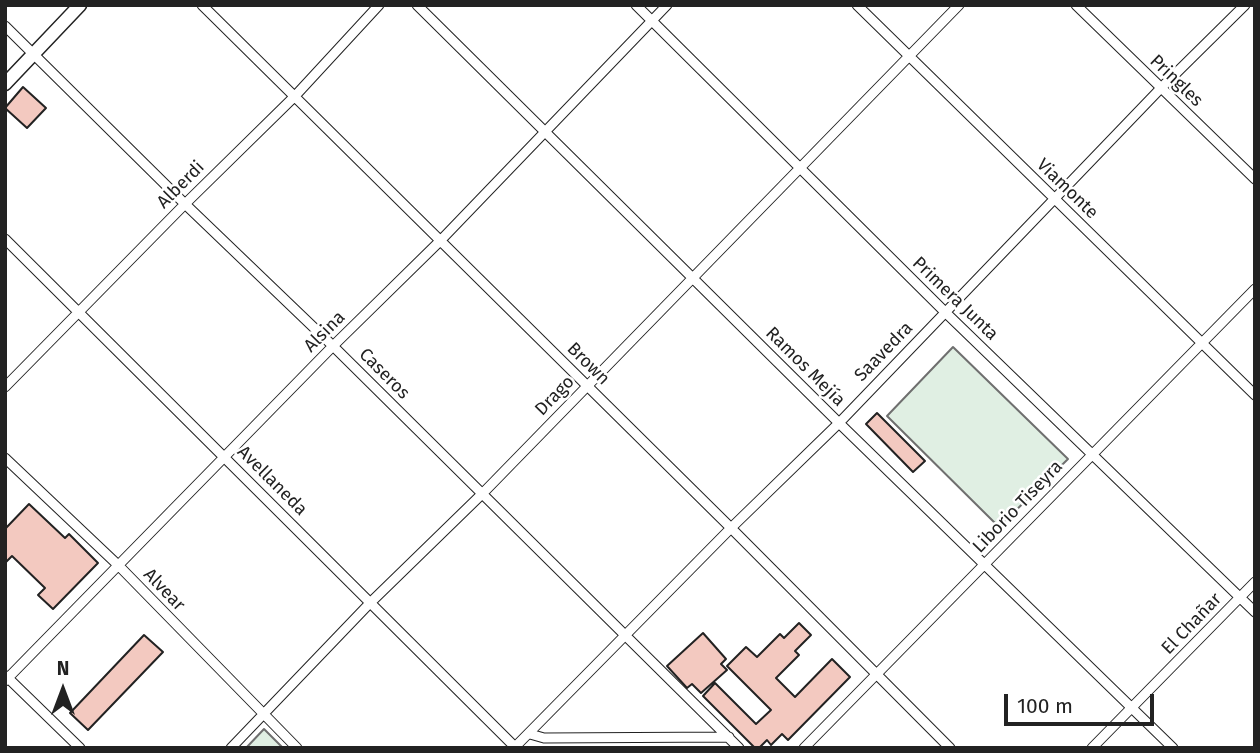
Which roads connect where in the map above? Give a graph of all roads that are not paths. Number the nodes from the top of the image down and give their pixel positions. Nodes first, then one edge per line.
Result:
1 (80, 5) edge
2 (201, 5) edge
3 (379, 5) edge
4 (417, 5) edge
5 (636, 5) edge
6 (667, 5) edge
7 (858, 5) edge
8 (959, 5) edge
9 (1076, 5) edge
10 (1245, 5) edge
11 (652, 20) junction
12 (5, 26) edge
13 (34, 54) junction
14 (909, 57) junction
15 (5, 83) edge
16 (1161, 88) junction
17 (295, 96) junction
18 (546, 132) junction
19 (801, 168) junction
20 (1255, 179) edge
21 (1055, 199) junction
22 (185, 204) junction
23 (5, 239) edge
24 (441, 240) junction
25 (693, 278) junction
26 (1255, 289) edge
27 (80, 312) junction
28 (944, 312) junction
29 (1202, 344) junction
30 (333, 346) junction
31 (587, 385) junction
32 (5, 387) edge
33 (1255, 395) edge
34 (839, 423) junction
35 (1092, 454) junction
36 (226, 457) junction
37 (5, 458) edge
38 (483, 494) junction
39 (731, 527) junction
40 (984, 565) junction
41 (118, 566) junction
42 (1255, 582) edge
43 (1240, 597) junction
44 (370, 603) junction
45 (1255, 612) edge
46 (625, 636) junction
47 (876, 675) junction
48 (6, 678) edge
49 (1131, 708) junction
50 (264, 715) junction
51 (530, 734) junction
52 (729, 737) junction
53 (514, 747) edge
54 (80, 748) edge
55 (231, 748) edge
56 (297, 748) edge
57 (739, 748) edge
58 (804, 748) edge
59 (950, 748) edge
60 (1092, 748) edge
61 (1173, 748) edge

1 - 13 main road
2 - 17 street, Brown
3 - 17 street, Alberdi
4 - 18 street, Ramos Mejía
5 - 11 street, Primera Junta
6 - 11 street, Alsina
7 - 14 street, Viamonte
8 - 14 street, Drago
9 - 16 street, Pringles
10 - 16 street, Saavedra
11 - 18 street, Alsina
11 - 19 street, Primera Junta
12 - 13 street, Caseros
13 - 15 main road
13 - 22 street, Caseros
14 - 19 street, Drago
14 - 21 street, Viamonte
16 - 20 street, Pringles
16 - 21 street, Saavedra
17 - 22 street, Alberdi
17 - 24 street, Brown
18 - 24 street, Alsina
18 - 25 street, Ramos Mejía
19 - 25 street, Drago
19 - 28 street, Primera Junta
21 - 28 street, Saavedra
21 - 29 street, Viamonte
22 - 27 street, Alberdi
22 - 30 street, Caseros
23 - 27 street, Avellaneda
24 - 30 street, Alsina
24 - 31 street, Brown
25 - 31 street, Drago
25 - 34 street, Ramos Mejía
26 - 29 street, Liborio Tiseyra
27 - 32 street, Alberdi
27 - 36 street, Avellaneda
28 - 34 street, Saavedra
28 - 35 street, Primera Junta
29 - 33 street, Viamonte
29 - 35 street, Liborio Tiseyra
30 - 36 street, Alsina
30 - 38 street, Caseros
31 - 38 street, Drago
31 - 39 street, Brown
34 - 39 street, Saavedra
34 - 40 street, Ramos Mejía
35 - 40 street, Liborio Tiseyra
35 - 43 street, Primera Junta
36 - 41 street, Alsina
36 - 44 street, Avellaneda
37 - 41 street, Alvear
38 - 44 street, Drago
38 - 46 street, Caseros
39 - 46 street, Saavedra
39 - 47 street, Brown
40 - 47 street, Liborio Tiseyra
40 - 49 street, Ramos Mejía
41 - 48 street, Alsina
41 - 50 street, Alvear
42 - 43 street, El Chañar
43 - 45 street, Primera Junta
43 - 49 street, El Chañar
44 - 50 street, Drago
44 - 53 street, Avellaneda
46 - 51 street, Saavedra
46 - 52 street, Caseros
47 - 58 street, Liborio Tiseyra
47 - 59 street, Brown
48 - 54 street
49 - 60 street, El Chañar
49 - 61 street, Ramos Mejía
50 - 55 street, Drago
50 - 56 street, Alvear
51 - 52 street
51 - 53 street, Saavedra
52 - 57 street, Caseros

